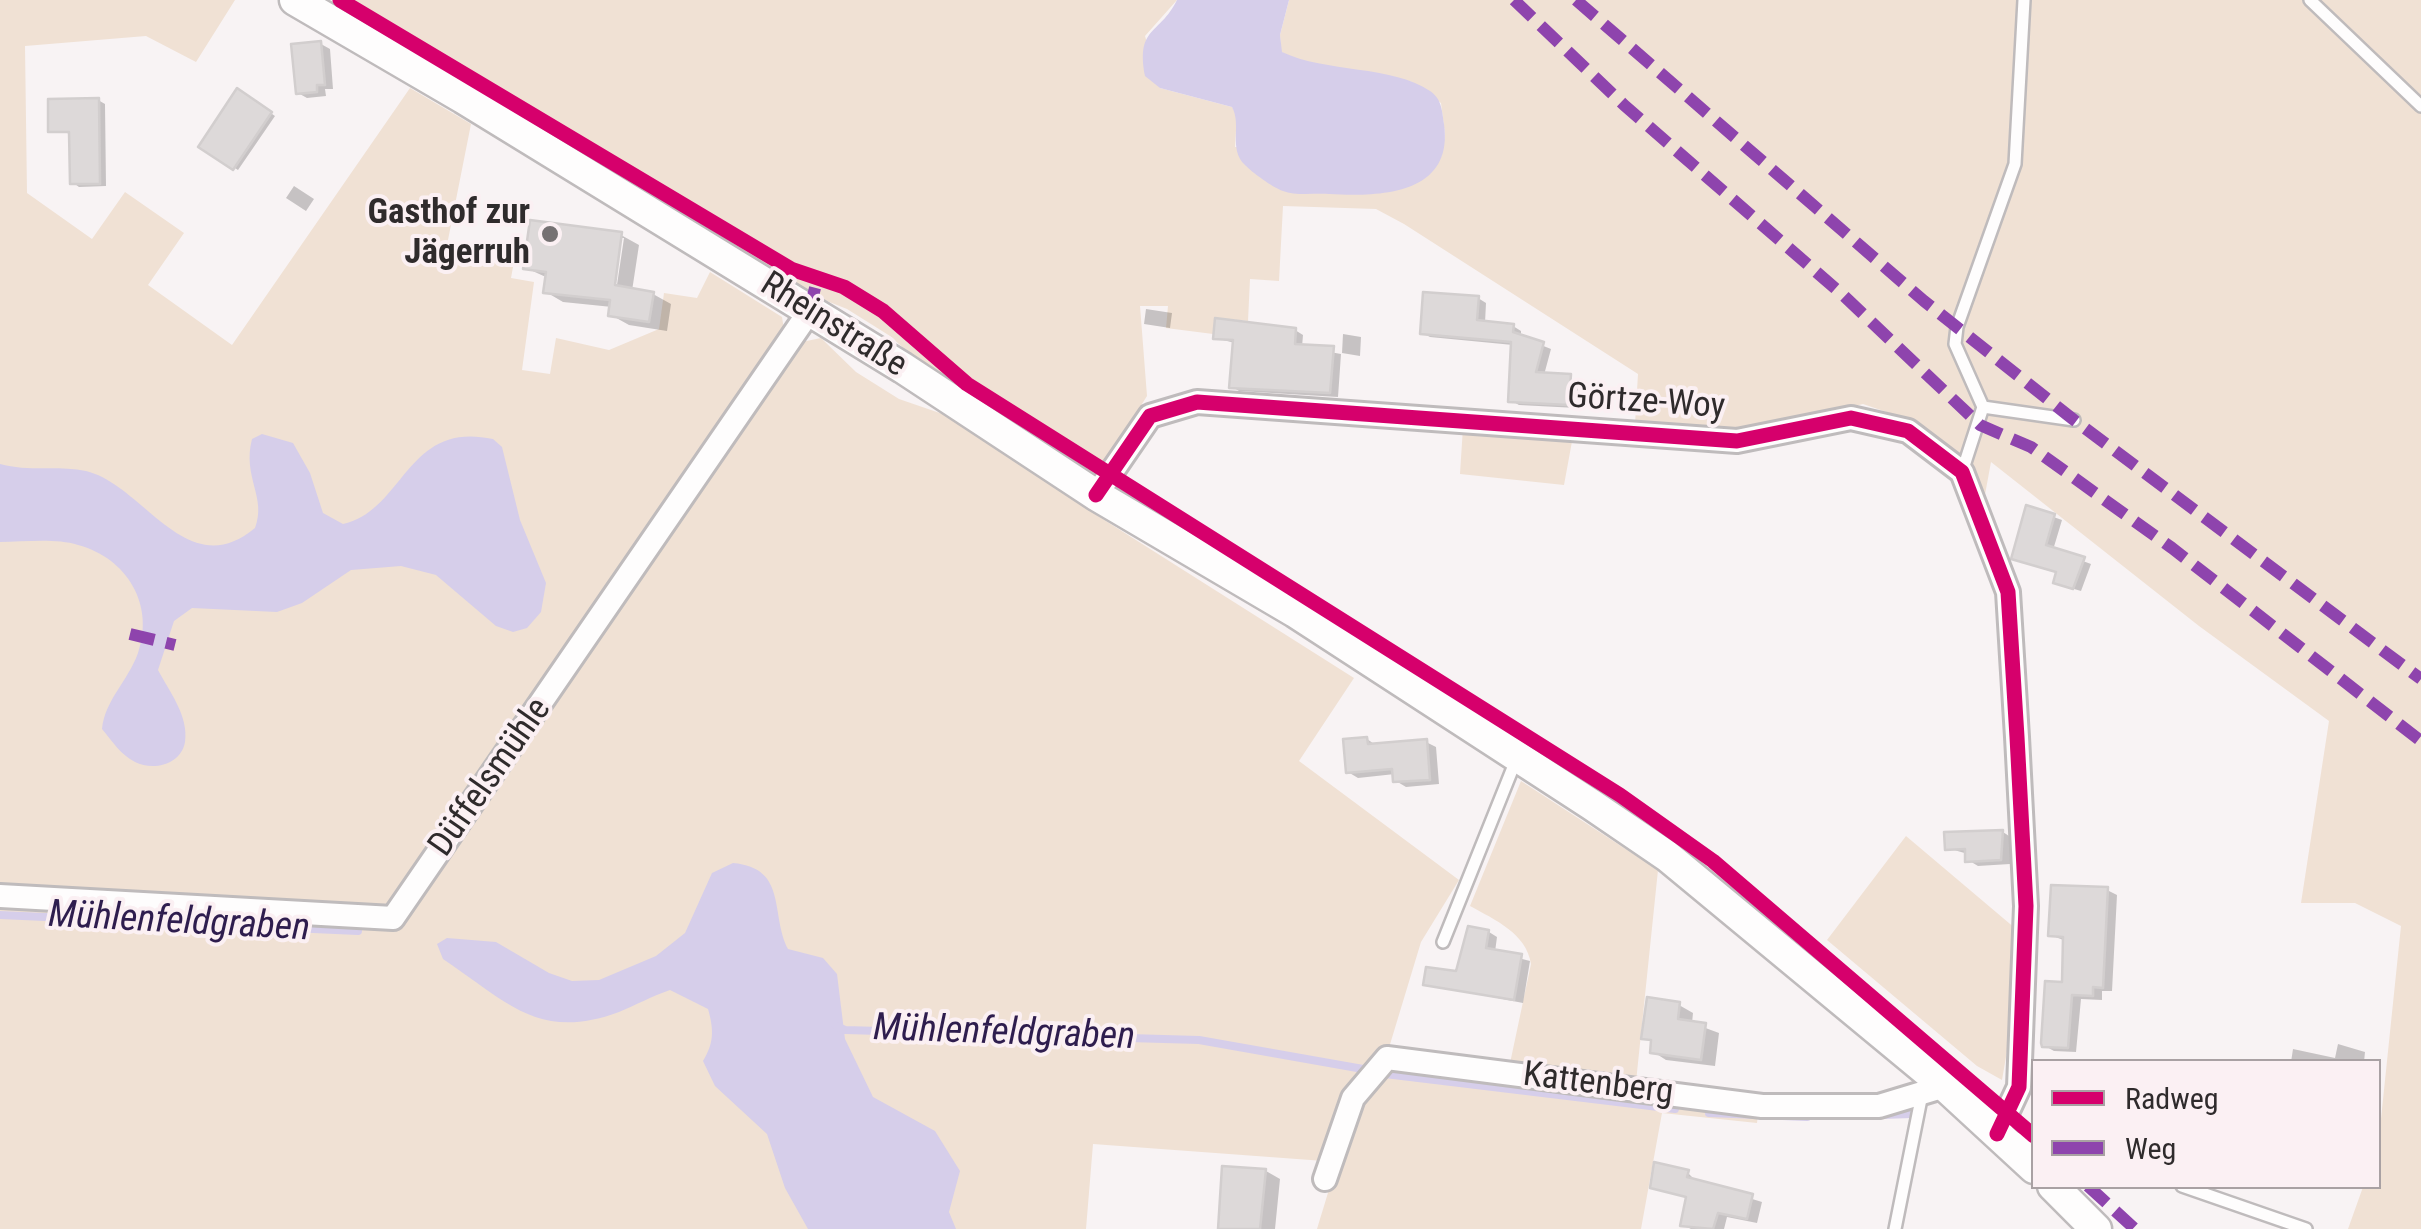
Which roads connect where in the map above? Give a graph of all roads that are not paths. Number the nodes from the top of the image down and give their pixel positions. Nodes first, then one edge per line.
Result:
1 (2024, 0) edge
2 (2310, 0) edge
3 (311, 4) edge
4 (2421, 106) edge
5 (809, 312) junction
6 (1983, 407) junction
7 (2074, 420) dead end
8 (1962, 472) junction
9 (1096, 495) junction
10 (1517, 758) junction
11 (0, 896) edge
12 (1443, 942) dead end
13 (1933, 1090) junction
14 (1998, 1134) junction
15 (2031, 1141) edge
16 (2031, 1165) edge
17 (1324, 1179) dead end
18 (2056, 1189) edge
19 (2191, 1189) edge
20 (1894, 1229) edge
21 (2096, 1229) edge
22 (2306, 1229) edge

1 - 6 lane
2 - 4 lane
3 - 5 main road, Rheinstraße
5 - 9 main road, Rheinstraße
5 - 11 street, Düffelsmühle
6 - 7 lane
6 - 8 lane
8 - 9 street, Görtze-Woy
8 - 14 street
9 - 10 main road, Rheinstraße
10 - 12 lane
10 - 13 main road, Rheinstraße
13 - 14 main road, Rheinstraße
13 - 17 street, Kattenberg
13 - 20 lane
14 - 15 lane
14 - 16 main road, Rheinstraße
18 - 21 main road
19 - 22 lane

